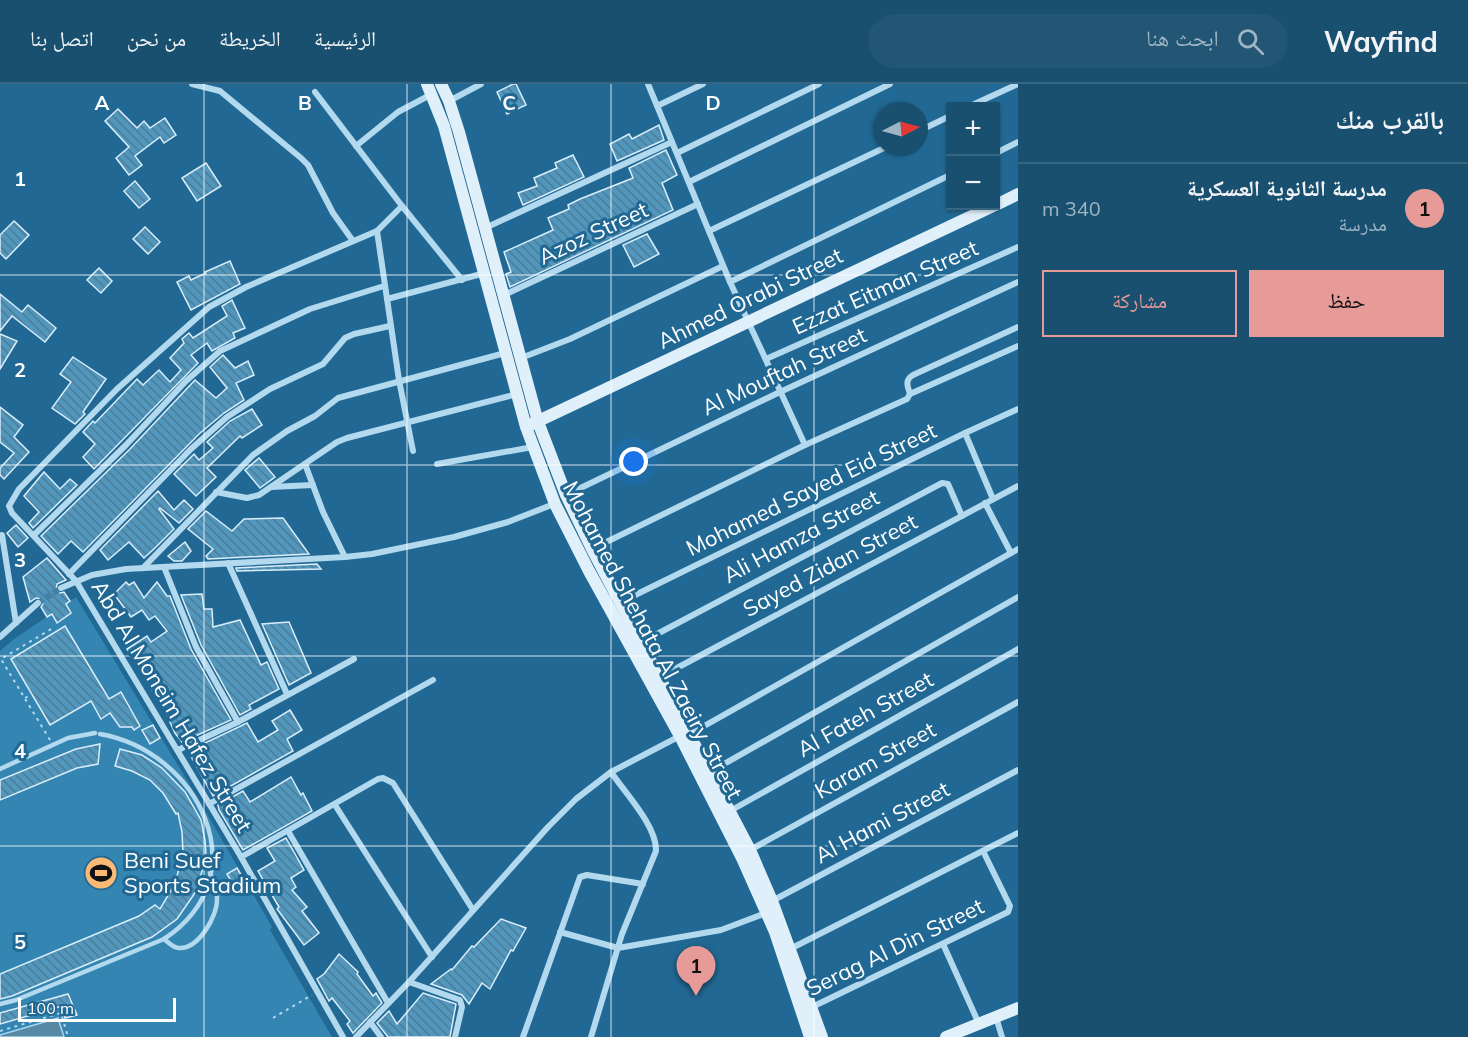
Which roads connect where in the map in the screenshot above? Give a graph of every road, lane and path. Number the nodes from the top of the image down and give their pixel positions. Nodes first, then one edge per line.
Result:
1 (192, 84) edge
2 (441, 84) edge
3 (481, 84) edge
4 (648, 84) edge
5 (703, 84) edge
6 (819, 84) edge
7 (890, 84) edge
8 (1018, 84) edge
9 (222, 87) edge
10 (430, 89) edge
11 (315, 92) dead end
12 (449, 101) junction
13 (979, 102) edge
14 (657, 106) junction
15 (946, 118) edge
16 (928, 127) edge
17 (672, 142) junction
18 (1018, 142) edge
19 (356, 146) junction
20 (1000, 151) edge
21 (677, 153) junction
22 (874, 153) edge
23 (946, 177) edge
24 (689, 182) junction
25 (1018, 194) edge
26 (1000, 202) edge
27 (698, 204) junction
28 (402, 206) junction
29 (983, 210) edge
30 (484, 228) junction
31 (377, 231) junction
32 (709, 231) junction
33 (353, 241) junction
34 (1018, 247) edge
35 (723, 266) junction
36 (496, 269) junction
37 (483, 274) junction
38 (462, 280) junction
39 (730, 282) junction
40 (1018, 282) edge
41 (384, 286) junction
42 (504, 295) junction
43 (387, 299) junction
44 (748, 323) junction
45 (390, 326) junction
46 (1018, 327) edge
47 (1018, 346) edge
48 (505, 352) junction
49 (521, 358) junction
50 (766, 359) junction
51 (399, 380) junction
52 (780, 392) junction
53 (910, 393) junction
54 (517, 394) junction
55 (1018, 409) edge
56 (407, 422) junction
57 (538, 422) junction
58 (526, 427) junction
59 (965, 433) junction
60 (805, 445) junction
61 (533, 447) junction
62 (413, 450) dead end
63 (305, 464) junction
64 (437, 464) dead end
65 (313, 485) junction
66 (1018, 486) edge
67 (272, 487) junction
68 (216, 492) junction
69 (566, 495) junction
70 (993, 499) junction
71 (984, 503) junction
72 (555, 504) junction
73 (962, 516) junction
74 (2, 535) dead end
75 (34, 535) junction
76 (587, 548) junction
77 (1018, 549) edge
78 (1011, 553) junction
79 (345, 557) junction
80 (228, 563) junction
81 (164, 567) junction
82 (143, 568) junction
83 (595, 568) junction
84 (69, 574) junction
85 (76, 581) junction
86 (61, 588) tunnel mouth
87 (1018, 597) edge
88 (38, 603) tunnel mouth
89 (620, 603) junction
90 (16, 623) junction
91 (53, 628) dead end
92 (0, 637) edge
93 (642, 642) junction
94 (1018, 649) edge
95 (354, 659) dead end
96 (660, 677) junction
97 (433, 680) dead end
98 (32, 694) dead end
99 (287, 694) junction
100 (25, 698) junction
101 (1018, 702) edge
102 (238, 722) junction
103 (685, 735) junction
104 (53, 745) junction
105 (178, 750) junction
106 (0, 769) edge
107 (1018, 770) edge
108 (611, 772) junction
109 (710, 772) junction
110 (209, 804) junction
111 (335, 805) junction
112 (730, 811) junction
113 (288, 831) junction
114 (1018, 833) edge
115 (750, 850) junction
116 (983, 851) junction
117 (241, 857) junction
118 (210, 873) junction
119 (643, 884) junction
120 (767, 907) junction
121 (473, 910) junction
122 (560, 932) junction
123 (164, 939) junction
124 (943, 944) junction
125 (618, 948) junction
126 (790, 949) junction
127 (432, 957) junction
128 (409, 982) junction
129 (317, 992) junction
130 (388, 1003) junction
131 (0, 1004) edge
132 (1018, 1008) edge
133 (806, 1010) junction
134 (996, 1017) junction
135 (273, 1018) dead end
136 (370, 1022) junction
137 (979, 1024) junction
138 (0, 1031) edge
139 (68, 1037) edge
140 (343, 1037) edge
141 (356, 1037) edge
142 (381, 1037) edge
143 (455, 1037) edge
144 (523, 1037) edge
145 (591, 1037) edge
146 (810, 1037) edge
147 (822, 1037) edge
148 (946, 1037) edge
149 (1002, 1037) edge

1 - 9 street
2 - 12 street, Mohamed Shehata Al Zaeiry Street
3 - 12 street
4 - 14 street
5 - 14 street
6 - 21 street
7 - 24 street
8 - 13 street
9 - 33 street
10 - 19 street
10 - 37 street, Mohamed Shehata Al Zaeiry Street
11 - 19 street
12 - 30 street, Mohamed Shehata Al Zaeiry Street
14 - 17 street
15 - 16 street
17 - 21 street
17 - 30 street
18 - 20 street
19 - 28 street
21 - 24 street
22 - 32 street
23 - 39 street
24 - 27 street
25 - 26 street, Ahmed Orabi Street
27 - 32 street
27 - 42 street, Azoz Street
28 - 31 street
28 - 38 street
29 - 44 street, Ahmed Orabi Street
30 - 36 street, Mohamed Shehata Al Zaeiry Street
31 - 33 street
31 - 41 street
32 - 35 street
33 - 75 street, Abd Al Moneim Hafez Street
34 - 50 street, Ezzat Eitman Street
35 - 39 street
35 - 49 street
36 - 37 street
36 - 42 street, Mohamed Shehata Al Zaeiry Street
37 - 38 street
37 - 48 street, Mohamed Shehata Al Zaeiry Street
38 - 43 street
39 - 44 street
40 - 52 street, Al Mouftah Street
41 - 43 street
41 - 75 street
42 - 49 street, Mohamed Shehata Al Zaeiry Street
43 - 45 street
44 - 50 street
44 - 57 street, Ahmed Orabi Street
45 - 51 street
45 - 84 street
46 - 53 street
47 - 53 street
48 - 51 street
48 - 54 street, Mohamed Shehata Al Zaeiry Street
49 - 57 street, Mohamed Shehata Al Zaeiry Street
50 - 52 street
51 - 56 street
51 - 68 street
52 - 60 street
52 - 69 street, Al Mouftah Street
53 - 60 street
54 - 56 street
54 - 58 street, Mohamed Shehata Al Zaeiry Street
55 - 59 street, Mohamed Sayed Eid Street
56 - 62 street
56 - 63 street
57 - 58 street, Ahmed Orabi Street
57 - 69 street, Mohamed Shehata Al Zaeiry Street
58 - 61 street, Mohamed Shehata Al Zaeiry Street
59 - 70 street
59 - 89 street, Mohamed Sayed Eid Street
60 - 76 street
61 - 64 street
61 - 72 street, Mohamed Shehata Al Zaeiry Street
63 - 65 street
63 - 67 street
65 - 67 street
65 - 79 street
66 - 70 street, Sayed Zidan Street
67 - 68 street
68 - 82 street
69 - 76 street, Mohamed Shehata Al Zaeiry Street
70 - 71 street, Sayed Zidan Street
71 - 73 street, Sayed Zidan Street
71 - 78 street
72 - 76 street, Mohamed Shehata Al Zaeiry Street
72 - 79 street
73 - 93 street, Ali Hamza Street
73 - 96 street, Sayed Zidan Street
74 - 90 street
75 - 84 street, Abd Al Moneim Hafez Street
76 - 83 street, Mohamed Shehata Al Zaeiry Street
77 - 78 street
78 - 103 street
79 - 80 street
80 - 81 street
80 - 99 street
81 - 82 street
81 - 102 street
82 - 85 street
83 - 89 street, Mohamed Shehata Al Zaeiry Street
83 - 103 street, Mohamed Shehata Al Zaeiry Street
84 - 85 street, Abd Al Moneim Hafez Street
85 - 86 street
85 - 105 street, Abd Al Moneim Hafez Street
87 - 109 street
88 - 90 street
89 - 93 street, Mohamed Shehata Al Zaeiry Street
90 - 92 street
91 - 100 path
93 - 96 street, Mohamed Shehata Al Zaeiry Street
94 - 112 street, Al Fateh Street
95 - 99 street
96 - 103 street, Mohamed Shehata Al Zaeiry Street
97 - 110 street
98 - 100 path
99 - 102 street
100 - 104 path
101 - 115 street, Karam Street
102 - 105 street
103 - 108 street
103 - 109 street, Mohamed Shehata Al Zaeiry Street
103 - 120 street, Mohamed Shehata Al Zaeiry Street
104 - 106 lane
104 - 118 lane
105 - 110 street, Abd Al Moneim Hafez Street
107 - 120 street, Al Hami Street
108 - 119 street
108 - 121 street
109 - 112 street, Mohamed Shehata Al Zaeiry Street
110 - 117 street, Abd Al Moneim Hafez Street
111 - 113 street
111 - 121 street
111 - 127 street
112 - 115 street, Mohamed Shehata Al Zaeiry Street
113 - 117 street
113 - 130 street
114 - 116 street
115 - 120 street, Mohamed Shehata Al Zaeiry Street
116 - 124 street, Serag Al Din Street
116 - 126 street
117 - 129 street, Abd Al Moneim Hafez Street
118 - 123 lane
118 - 123 lane
119 - 122 street
119 - 125 street
120 - 125 street, Al Hami Street
120 - 126 street, Mohamed Shehata Al Zaeiry Street
120 - 133 street, Mohamed Shehata Al Zaeiry Street
121 - 127 street
122 - 125 street
122 - 144 street
123 - 131 lane
124 - 133 street, Serag Al Din Street
124 - 137 street
125 - 145 street
126 - 133 street, Mohamed Shehata Al Zaeiry Street
127 - 128 street
128 - 130 street
128 - 143 street
129 - 135 path
129 - 140 street, Abd Al Moneim Hafez Street
130 - 136 street
132 - 134 street
133 - 146 street, Mohamed Shehata Al Zaeiry Street
133 - 147 street, Mohamed Shehata Al Zaeiry Street
134 - 137 street
134 - 149 street
136 - 141 street
136 - 142 street
137 - 148 street
138 - 139 path

